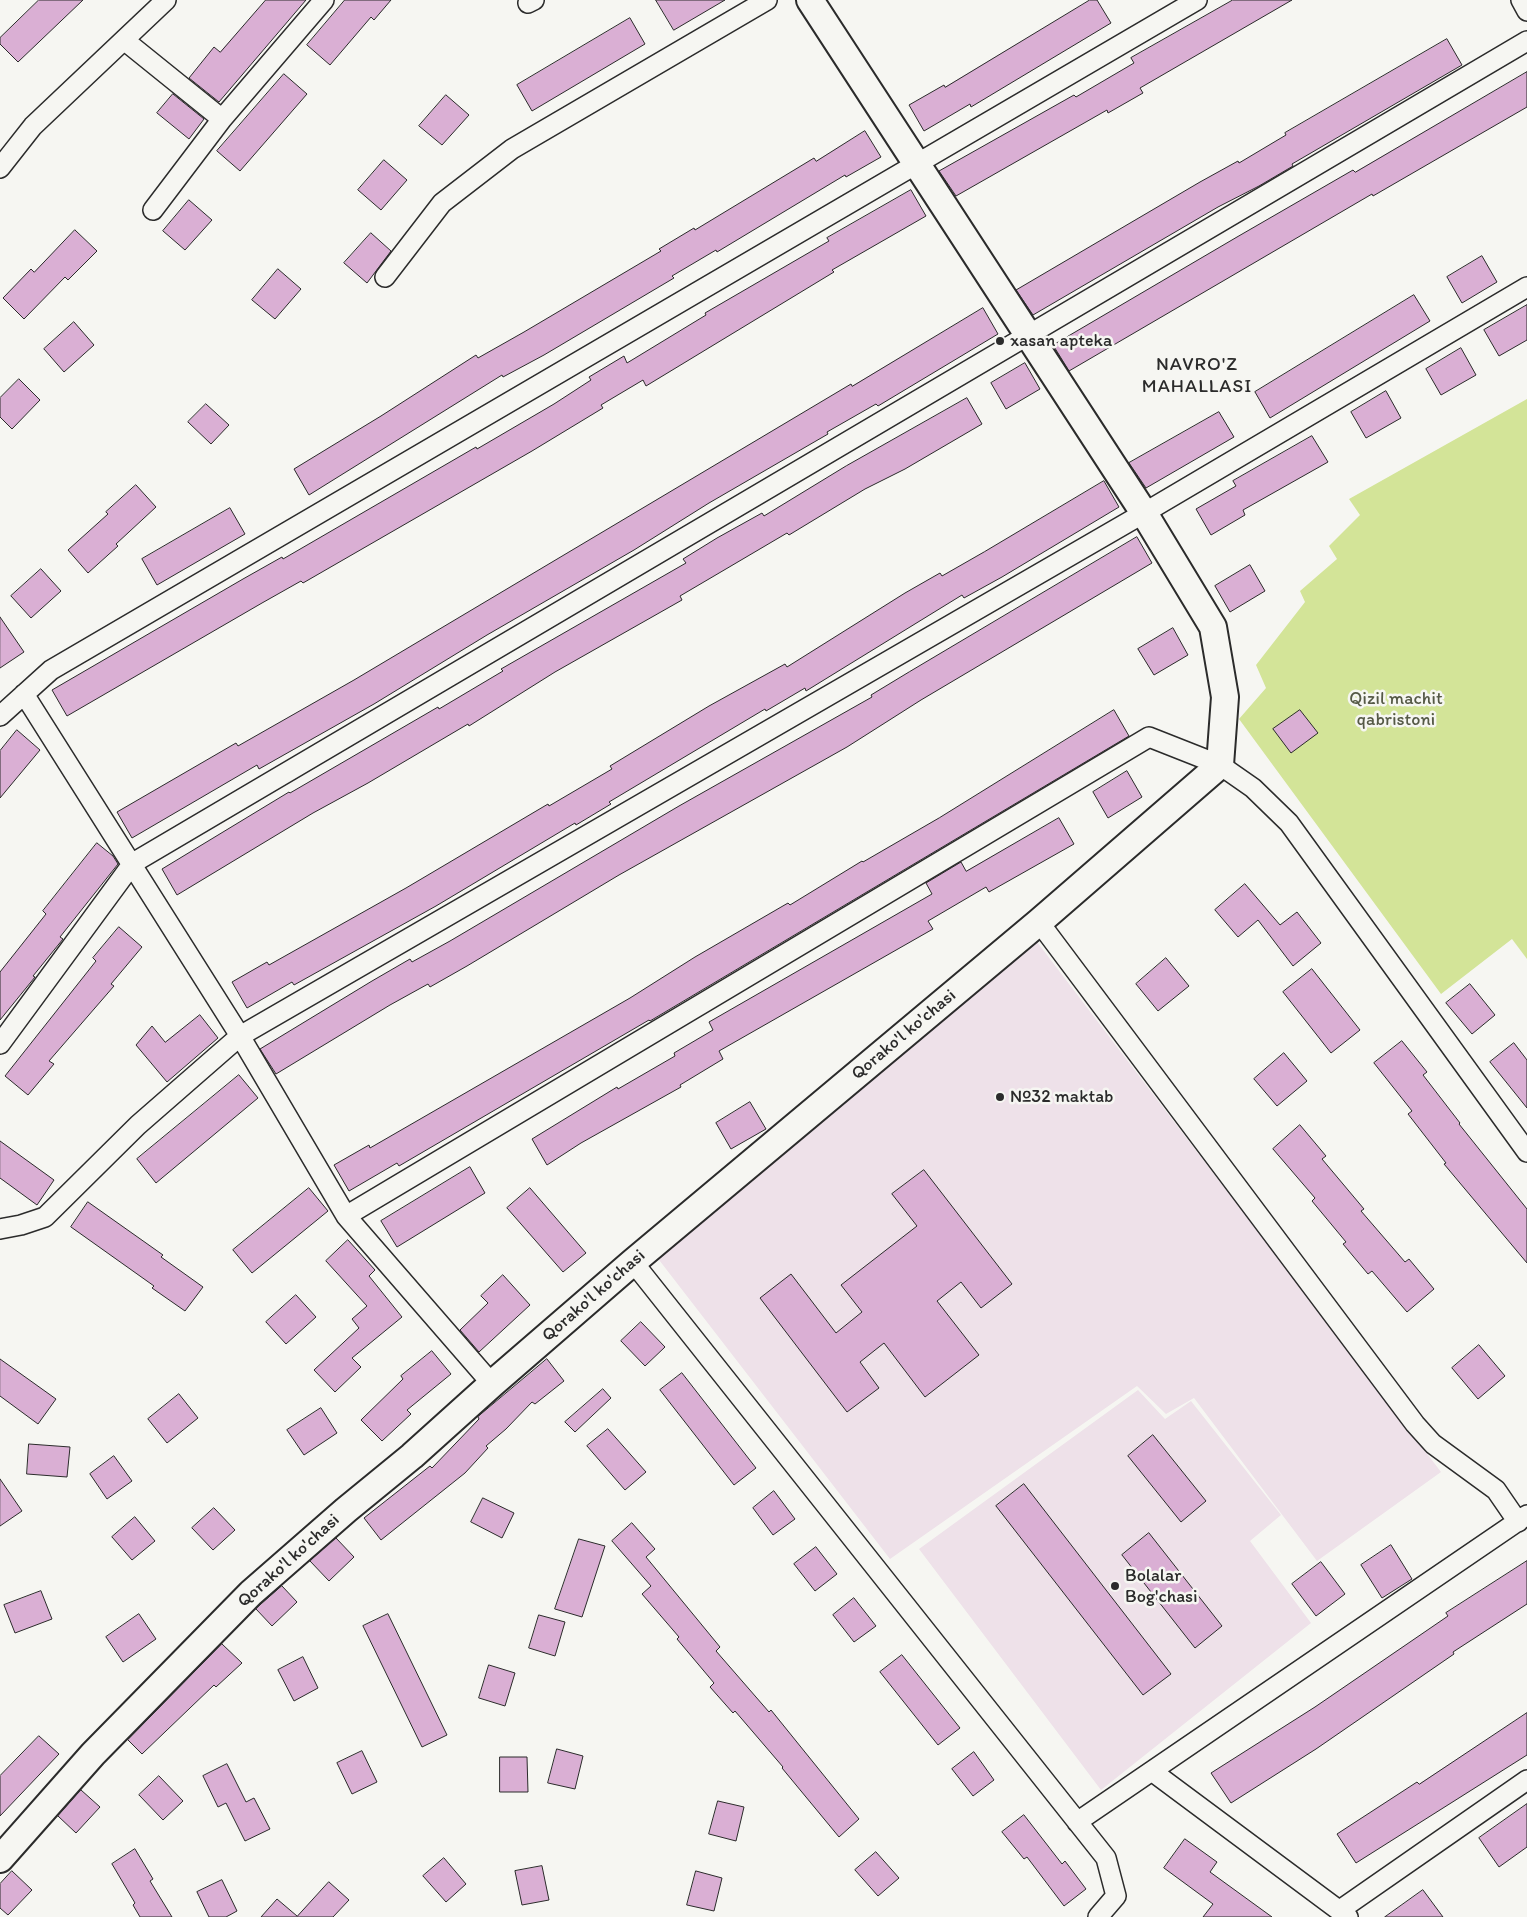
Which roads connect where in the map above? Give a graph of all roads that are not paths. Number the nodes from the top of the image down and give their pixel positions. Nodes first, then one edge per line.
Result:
1 (166, 0) edge
2 (324, 0) edge
3 (767, 0) edge
4 (810, 0) edge
5 (1197, 0) edge
6 (1520, 0) edge
7 (1527, 10) edge
8 (124, 40) junction
9 (1527, 41) edge
10 (222, 119) junction
11 (916, 163) junction
12 (0, 168) edge
13 (153, 210) dead end
14 (385, 277) dead end
15 (1527, 287) edge
16 (1029, 336) junction
17 (1144, 514) junction
18 (24, 694) junction
19 (0, 716) edge
20 (1220, 766) junction
21 (133, 863) junction
22 (1039, 922) junction
23 (240, 1036) junction
24 (0, 1044) edge
25 (1527, 1152) edge
26 (346, 1216) junction
27 (0, 1229) edge
28 (633, 1262) junction
29 (492, 1384) junction
30 (1522, 1519) edge
31 (1153, 1772) junction
32 (1527, 1780) edge
33 (1078, 1822) junction
34 (0, 1859) edge
35 (1344, 1914) edge
36 (1098, 1917) edge

1 - 8 street
2 - 10 street
3 - 14 street
4 - 11 street
5 - 11 street
6 - 7 street
8 - 10 street
8 - 12 street
9 - 16 street
10 - 13 street
11 - 16 street
11 - 18 street
15 - 17 street
16 - 17 street
16 - 21 street
17 - 20 street
17 - 23 street
18 - 19 street
18 - 21 street
20 - 22 street, Qorako'l ko'chasi
20 - 25 street
20 - 26 street
21 - 23 street
21 - 24 street
22 - 28 street, Qorako'l ko'chasi
22 - 30 street
23 - 26 street
23 - 27 street
26 - 29 street
28 - 29 street, Qorako'l ko'chasi
28 - 33 street
29 - 34 street, Qorako'l ko'chasi
30 - 31 street
31 - 33 street
31 - 35 street
32 - 35 street
33 - 36 street

